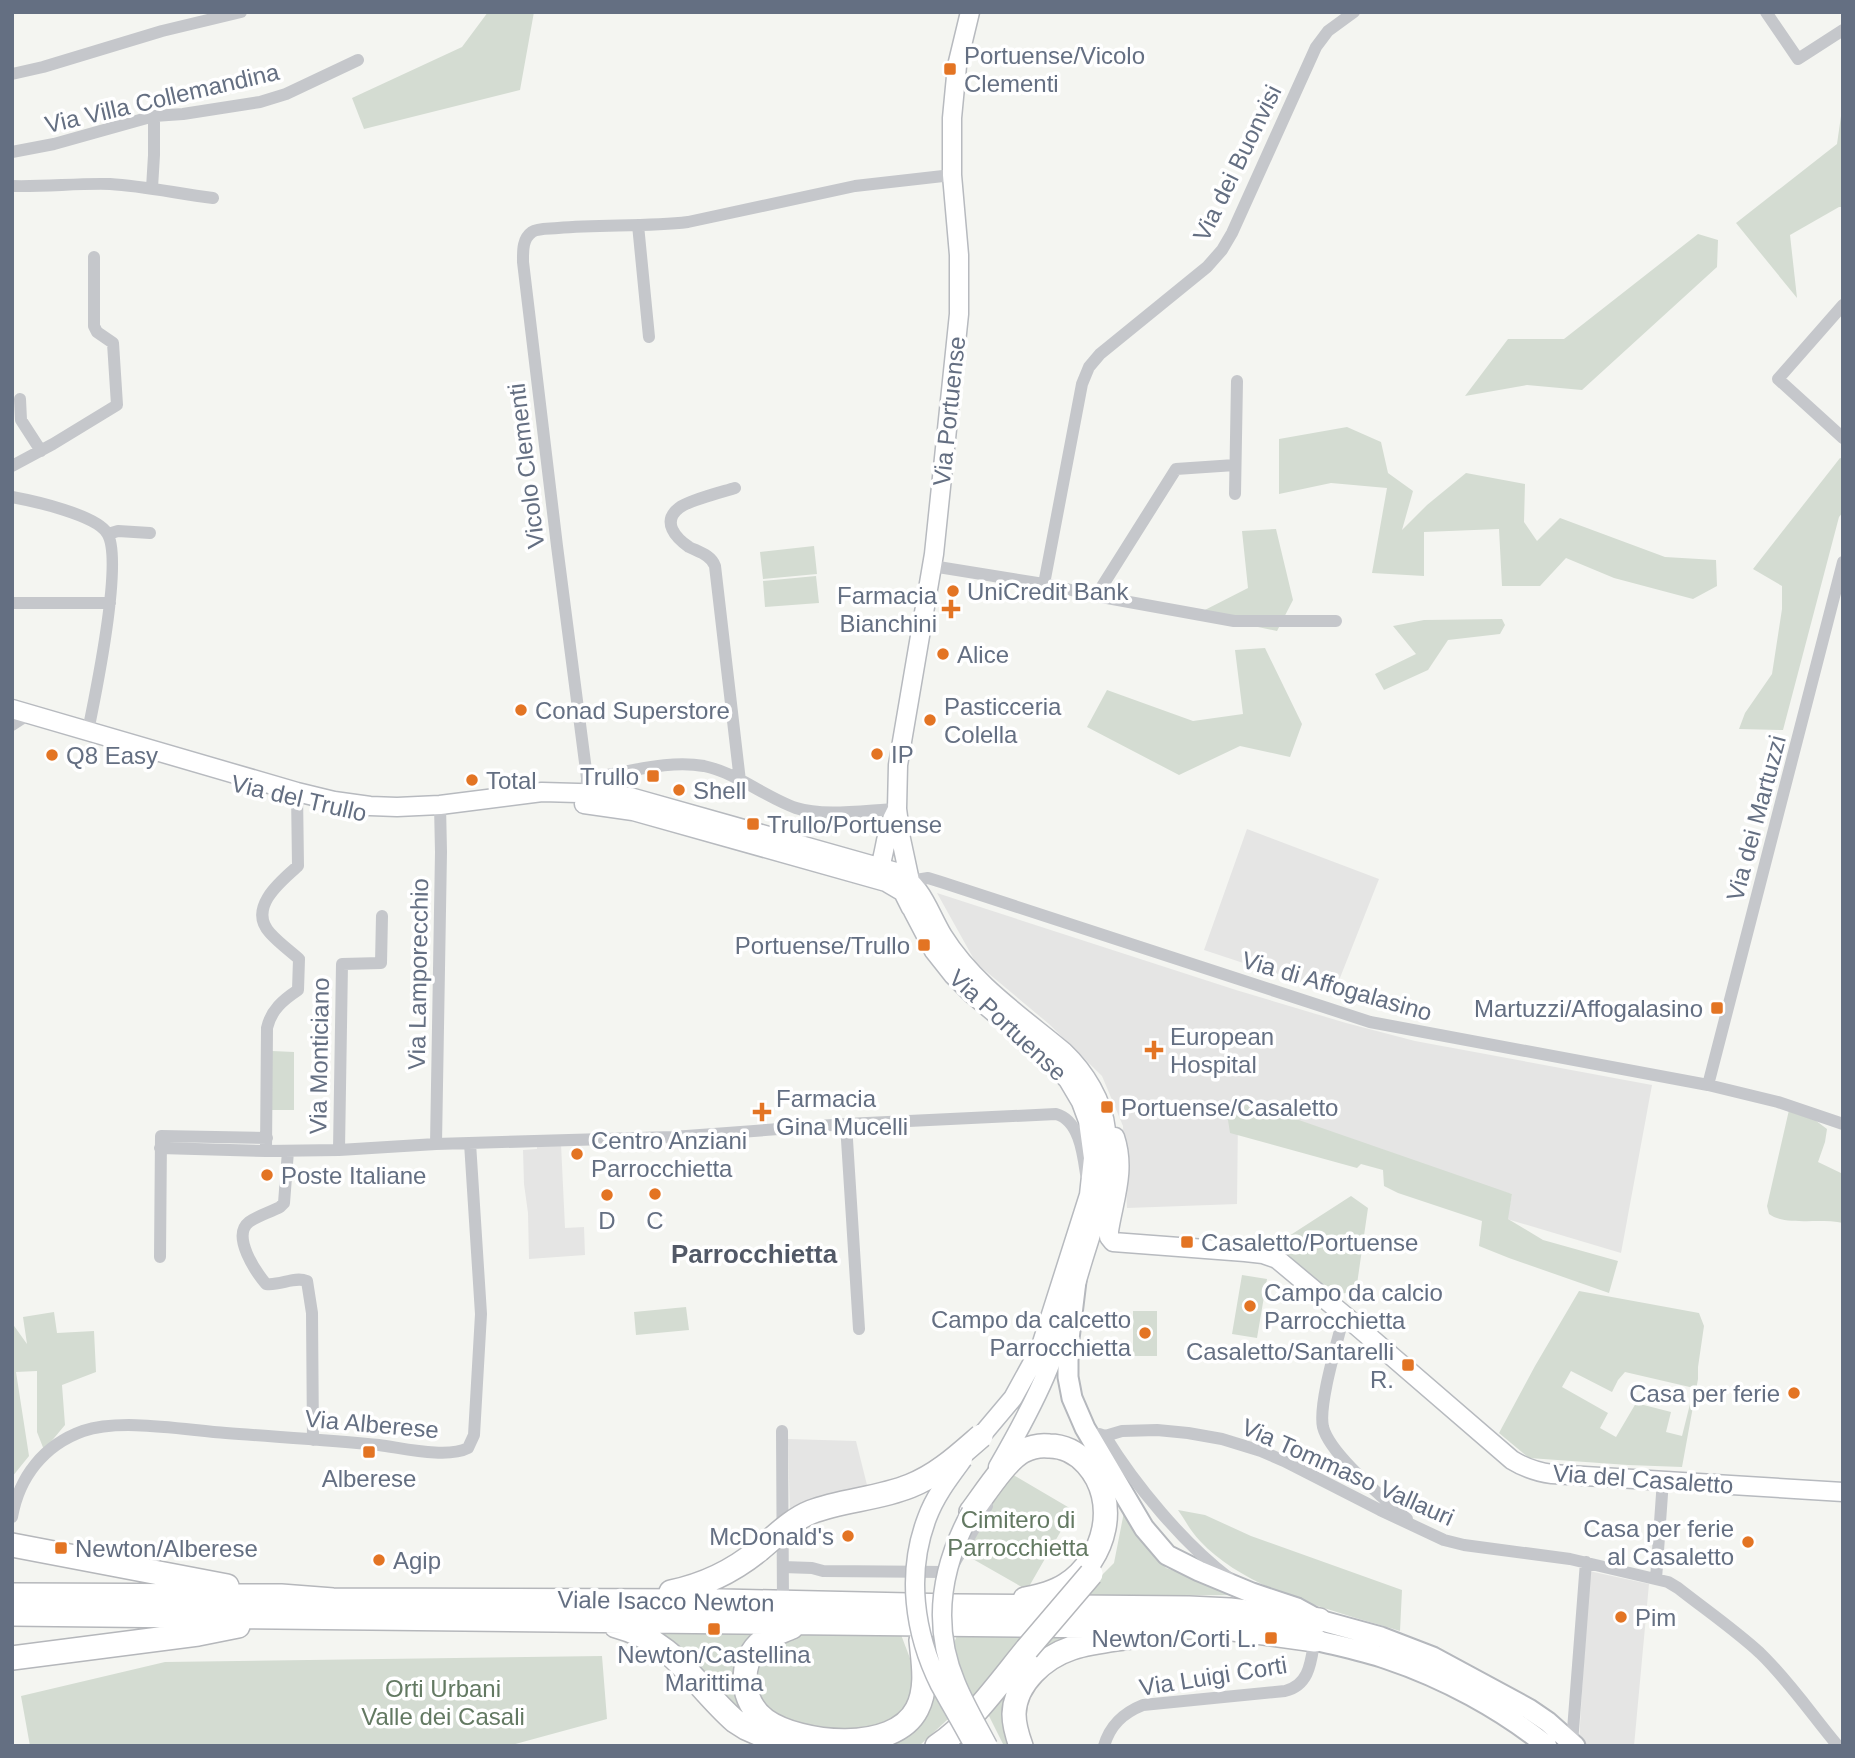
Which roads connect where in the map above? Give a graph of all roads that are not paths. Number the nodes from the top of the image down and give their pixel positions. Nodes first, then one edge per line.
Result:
1 (242, 12) edge
2 (970, 12) edge
3 (1354, 12) edge
4 (1766, 12) edge
5 (1843, 30) edge
6 (358, 60) dead end
7 (12, 74) edge
8 (154, 116) junction
9 (12, 152) edge
10 (952, 175) junction
11 (12, 186) edge
12 (152, 188) junction
13 (213, 198) dead end
14 (638, 225) junction
15 (94, 257) dead end
16 (1843, 305) edge
17 (649, 337) dead end
18 (1237, 381) dead end
19 (20, 399) dead end
20 (1843, 438) edge
21 (41, 451) junction
22 (1235, 465) junction
23 (12, 466) edge
24 (735, 488) dead end
25 (1235, 494) dead end
26 (12, 498) edge
27 (150, 533) dead end
28 (108, 534) junction
29 (1843, 562) edge
30 (932, 566) junction
31 (1044, 584) junction
32 (1096, 596) junction
33 (12, 603) edge
34 (110, 603) junction
35 (1336, 621) dead end
36 (17, 718) edge
37 (88, 731) junction
38 (163, 757) junction
39 (618, 774) junction
40 (740, 781) junction
41 (587, 792) junction
42 (621, 795) junction
43 (297, 797) junction
44 (897, 809) junction
45 (441, 810) junction
46 (717, 828) junction
47 (883, 875) junction
48 (910, 881) junction
49 (913, 911) junction
50 (382, 916) dead end
51 (1708, 1085) junction
52 (1102, 1111) junction
53 (1842, 1122) edge
54 (846, 1124) junction
55 (470, 1143) junction
56 (267, 1144) junction
57 (436, 1144) junction
58 (339, 1150) junction
59 (288, 1151) junction
60 (1089, 1195) junction
61 (160, 1257) dead end
62 (1076, 1281) junction
63 (1344, 1315) junction
64 (859, 1329) dead end
65 (1041, 1365) junction
66 (1085, 1428) junction
67 (782, 1431) dead end
68 (981, 1436) junction
69 (1105, 1436) junction
70 (313, 1440) junction
71 (1006, 1476) dead end
72 (1114, 1478) junction
73 (1663, 1480) junction
74 (1843, 1492) edge
75 (971, 1512) junction
76 (12, 1517) edge
77 (1415, 1526) junction
78 (12, 1545) edge
79 (1586, 1562) junction
80 (783, 1567) junction
81 (1656, 1579) junction
82 (1252, 1593) junction
83 (12, 1595) edge
84 (627, 1601) junction
85 (783, 1603) junction
86 (995, 1606) junction
87 (282, 1607) junction
88 (12, 1614) edge
89 (599, 1621) junction
90 (804, 1623) junction
91 (1200, 1627) junction
92 (1326, 1632) junction
93 (921, 1633) junction
94 (12, 1658) edge
95 (1574, 1745) edge
96 (787, 1746) edge
97 (937, 1746) edge
98 (974, 1746) edge
99 (988, 1746) edge
100 (1021, 1746) edge
101 (1104, 1746) edge
102 (1548, 1746) edge
103 (1838, 1746) edge

1 - 7 street
2 - 10 main road, Via Portuense
3 - 31 street, Via dei Buonvisi
4 - 5 street
6 - 8 street, Via Villa Collemandina
8 - 9 street, Via Villa Collemandina
8 - 12 street
10 - 14 street, Vicolo Clementi
10 - 30 main road, Via Portuense
11 - 12 street
12 - 13 street
14 - 17 street
14 - 41 street, Vicolo Clementi
15 - 21 street
16 - 20 street
18 - 22 street
19 - 21 street
21 - 23 street
22 - 25 street
22 - 32 street
24 - 40 street
26 - 28 street
27 - 28 street
28 - 34 street
29 - 51 street, Via dei Martuzzi
30 - 31 street
30 - 44 main road, Via Portuense
31 - 32 street
32 - 35 street
33 - 34 street
34 - 37 street
36 - 37 main road, Via del Trullo
36 - 38 main road, Via del Trullo
37 - 38 main road, Via del Trullo
38 - 43 main road, Via del Trullo
39 - 40 street, Via del Trullo
39 - 41 street, Via del Trullo
39 - 42 street
40 - 44 street, Via del Trullo
41 - 42 main road, Via del Trullo
41 - 45 main road, Via del Trullo
41 - 46 main road, Via del Trullo
42 - 46 main road, Via del Trullo
43 - 45 main road, Via del Trullo
43 - 56 street
44 - 47 main road, Via Portuense
44 - 48 main road, Via Portuense
45 - 57 street, Via Lamporecchio
46 - 47 main road, Via del Trullo
47 - 48 main road, Via del Trullo
47 - 49 main road, Via del Trullo
48 - 49 main road, Via Portuense
48 - 51 street, Via di Affogalasino
48 - 52 main road, Via Portuense
49 - 60 main road, Via Portuense
50 - 58 street, Via Monticiano
51 - 53 street, Via di Affogalasino
52 - 62 main road, Via Portuense
52 - 63 main road, Via del Casaletto
54 - 55 street
54 - 60 street
54 - 64 street
55 - 57 street
55 - 70 street, Via Alberese
56 - 59 street
56 - 61 street
57 - 58 street
58 - 59 street
59 - 70 street
60 - 65 main road, Via Portuense
62 - 65 main road, Via Portuense
62 - 66 main road
63 - 73 main road, Via del Casaletto
63 - 77 street
65 - 68 main road, Via Portuense
65 - 75 main road, Via Portuense
66 - 69 street
66 - 72 main road
67 - 80 street
68 - 84 highway, bridge
68 - 93 main road, Via Portuense, bridge
69 - 77 street, Via Tommaso Vallauri
69 - 82 street
70 - 76 street, Via Alberese
71 - 80 street
72 - 82 main road
72 - 97 highway, bridge
73 - 74 main road, Via del Casaletto
73 - 81 street
75 - 86 highway
75 - 99 main road, Via Portuense, bridge
77 - 79 street, Via Tommaso Vallauri
78 - 87 highway
79 - 81 street, Via Tommaso Vallauri
79 - 95 street
80 - 85 street
81 - 103 street, Via Tommaso Vallauri
82 - 92 main road
83 - 87 highway, Viale Isacco Newton
84 - 85 highway, Viale Isacco Newton
84 - 87 highway, Viale Isacco Newton
85 - 86 highway, Viale Isacco Newton
86 - 92 highway, Viale Isacco Newton
87 - 88 highway, Viale Isacco Newton
87 - 89 highway, Viale Isacco Newton
87 - 94 highway
89 - 90 highway, Viale Isacco Newton
89 - 96 highway
90 - 91 highway, Viale Isacco Newton
90 - 93 highway, bridge
91 - 92 highway, Viale Isacco Newton
91 - 100 highway
92 - 95 main road, Viale Isacco Newton
92 - 101 street, Via Luigi Corti
92 - 102 main road, Viale Isacco Newton
93 - 98 main road, Via Portuense, bridge

